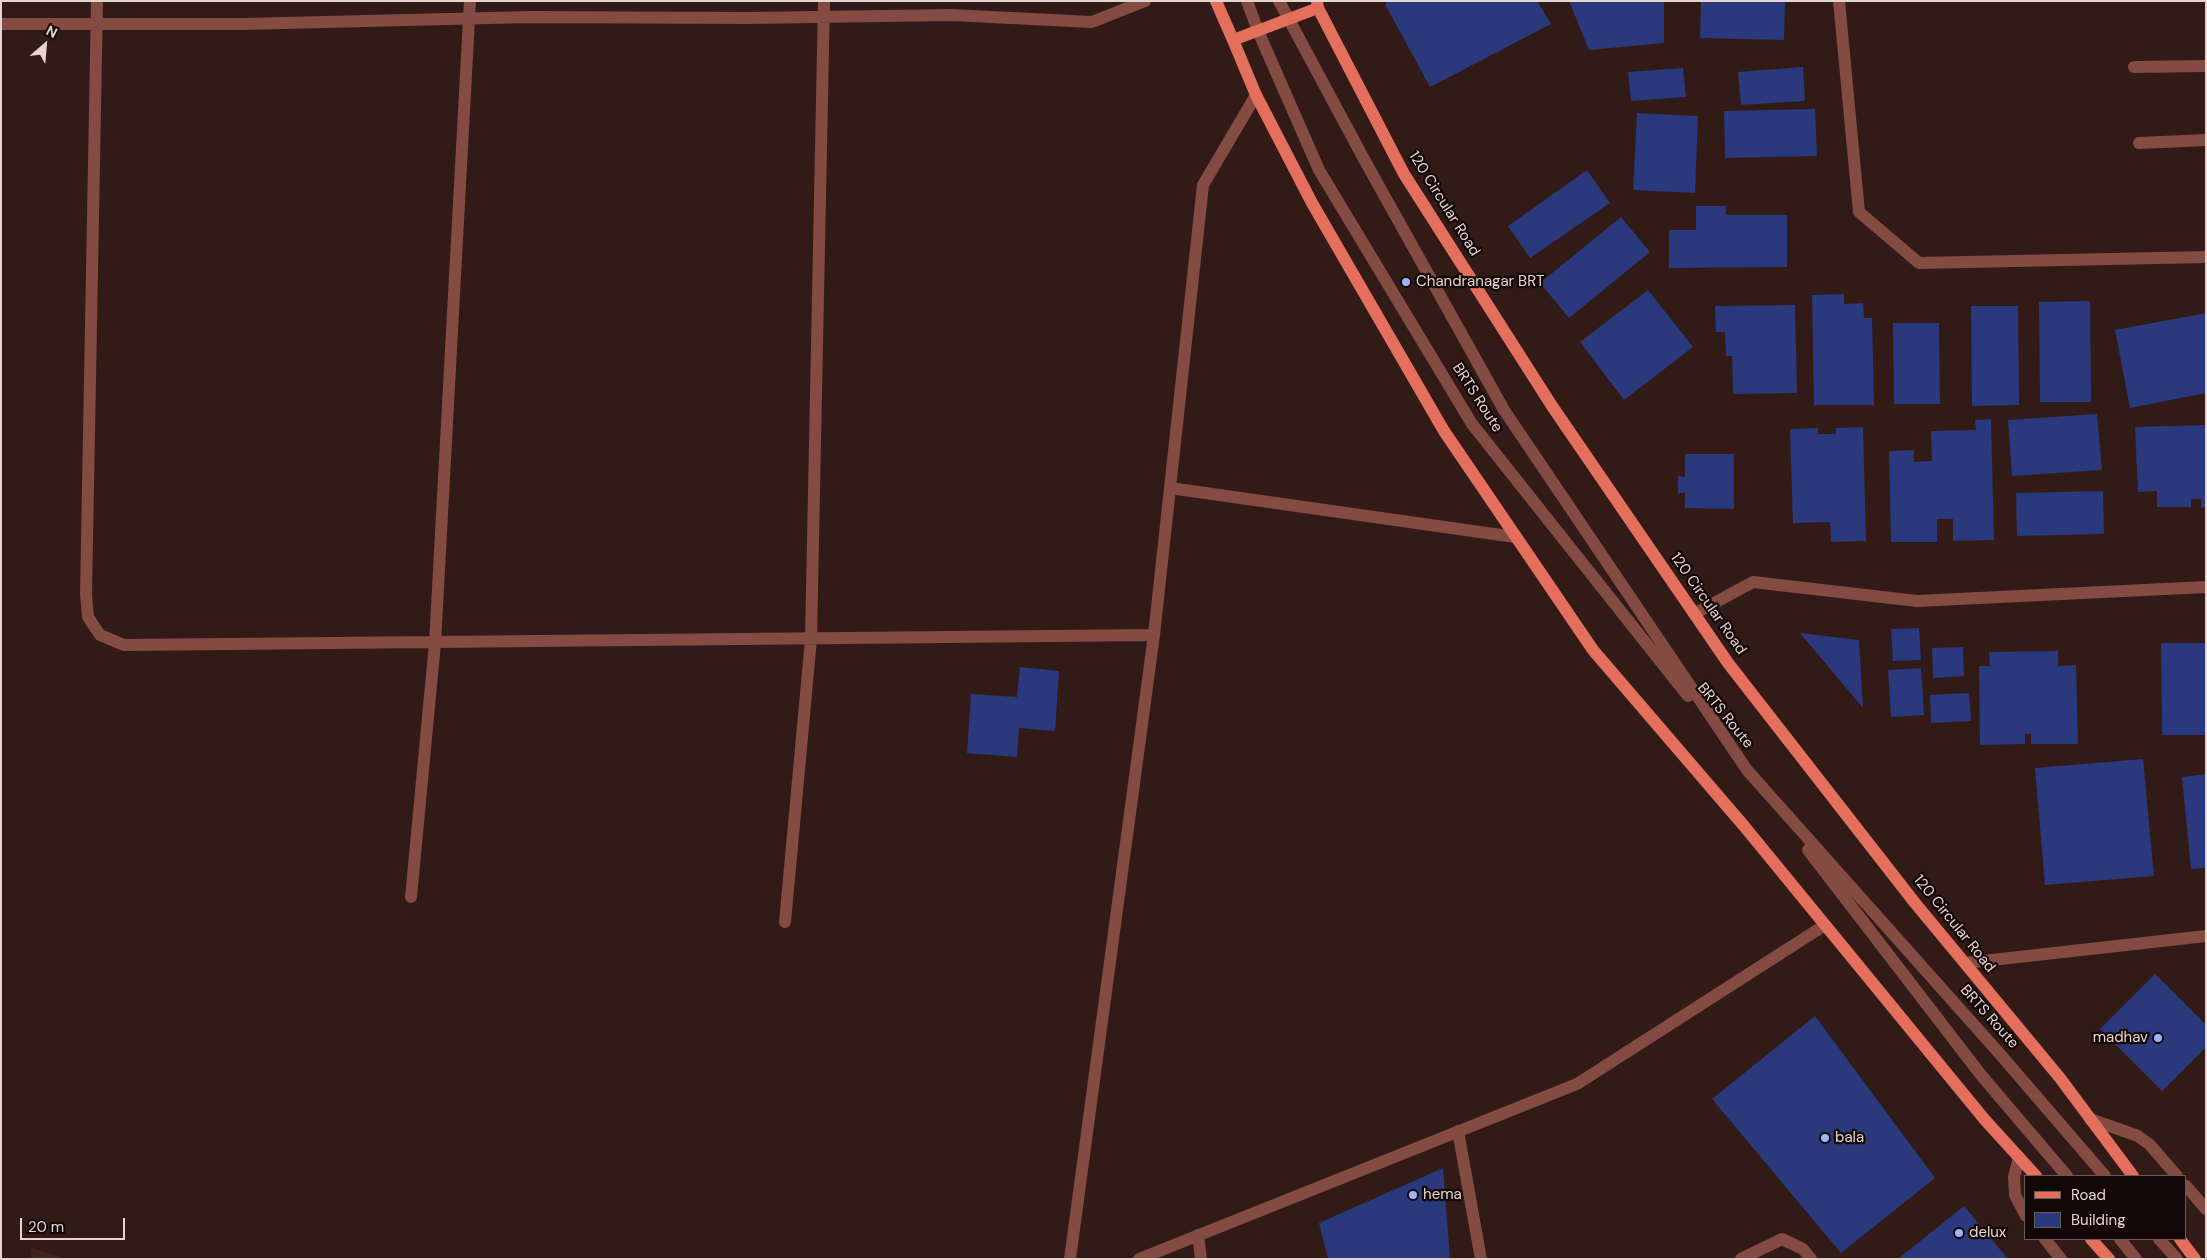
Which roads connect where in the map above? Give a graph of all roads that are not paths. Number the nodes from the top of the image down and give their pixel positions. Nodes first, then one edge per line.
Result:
1 (97, 1) edge
2 (470, 1) edge
3 (824, 1) edge
4 (1145, 1) edge
5 (1216, 1) edge
6 (1247, 1) edge
7 (1279, 1) edge
8 (1838, 1) edge
9 (1318, 4) edge
10 (823, 17) junction
11 (470, 18) junction
12 (1289, 19) junction
13 (96, 23) junction
14 (1, 24) edge
15 (1258, 31) junction
16 (1233, 40) junction
17 (2206, 66) edge
18 (2134, 67) dead end
19 (1256, 95) junction
20 (2206, 140) edge
21 (2139, 143) dead end
22 (2206, 257) edge
23 (1170, 488) junction
24 (1516, 537) junction
25 (2206, 587) edge
26 (1694, 614) junction
27 (1154, 634) junction
28 (810, 639) junction
29 (435, 643) junction
30 (1747, 770) junction
31 (411, 897) dead end
32 (785, 922) dead end
33 (1825, 925) junction
34 (2206, 936) edge
35 (1965, 963) junction
36 (2090, 1119) junction
37 (1458, 1132) junction
38 (2019, 1157) junction
39 (2035, 1175) edge
40 (2066, 1175) edge
41 (2104, 1175) edge
42 (2132, 1175) edge
43 (2176, 1175) edge
44 (2187, 1187) edge
45 (2206, 1209) edge
46 (2024, 1212) edge
47 (1198, 1236) junction
48 (2045, 1240) edge
49 (2093, 1240) edge
50 (2121, 1240) edge
51 (2160, 1240) edge
52 (2181, 1240) edge
53 (1070, 1259) edge
54 (1139, 1259) edge
55 (1202, 1259) edge
56 (1481, 1259) edge
57 (1741, 1259) edge
58 (1811, 1259) edge
59 (2061, 1259) edge
60 (2109, 1259) edge
61 (2136, 1259) edge
62 (2177, 1259) edge
63 (2195, 1259) edge

1 - 13 street
2 - 11 street
3 - 10 street
4 - 10 street
5 - 16 main road
6 - 15 street, BRTS Route
7 - 12 street, BRTS Route
8 - 22 street
9 - 12 main road
9 - 26 main road, 120 Circular Road
10 - 11 street
10 - 28 street
11 - 13 street
11 - 29 street
12 - 15 main road
12 - 30 street, BRTS Route
13 - 14 street
13 - 29 street
15 - 16 main road
15 - 30 street, BRTS Route
16 - 19 main road
17 - 18 street
19 - 23 street
19 - 24 main road
20 - 21 street
23 - 24 street
23 - 27 street
24 - 33 main road
25 - 26 street
26 - 35 main road, 120 Circular Road
27 - 28 street
27 - 53 street
28 - 29 street
28 - 32 street
29 - 31 street
30 - 40 street, BRTS Route
30 - 41 street, BRTS Route
33 - 37 street
33 - 38 main road
34 - 35 street
35 - 36 main road, 120 Circular Road
36 - 42 main road, 120 Circular Road
36 - 43 street
37 - 47 street
37 - 56 street
38 - 39 main road
38 - 46 street
44 - 45 street
47 - 54 street
47 - 55 street
48 - 59 street
49 - 60 main road
50 - 61 street
51 - 62 street
52 - 63 main road
57 - 58 street

